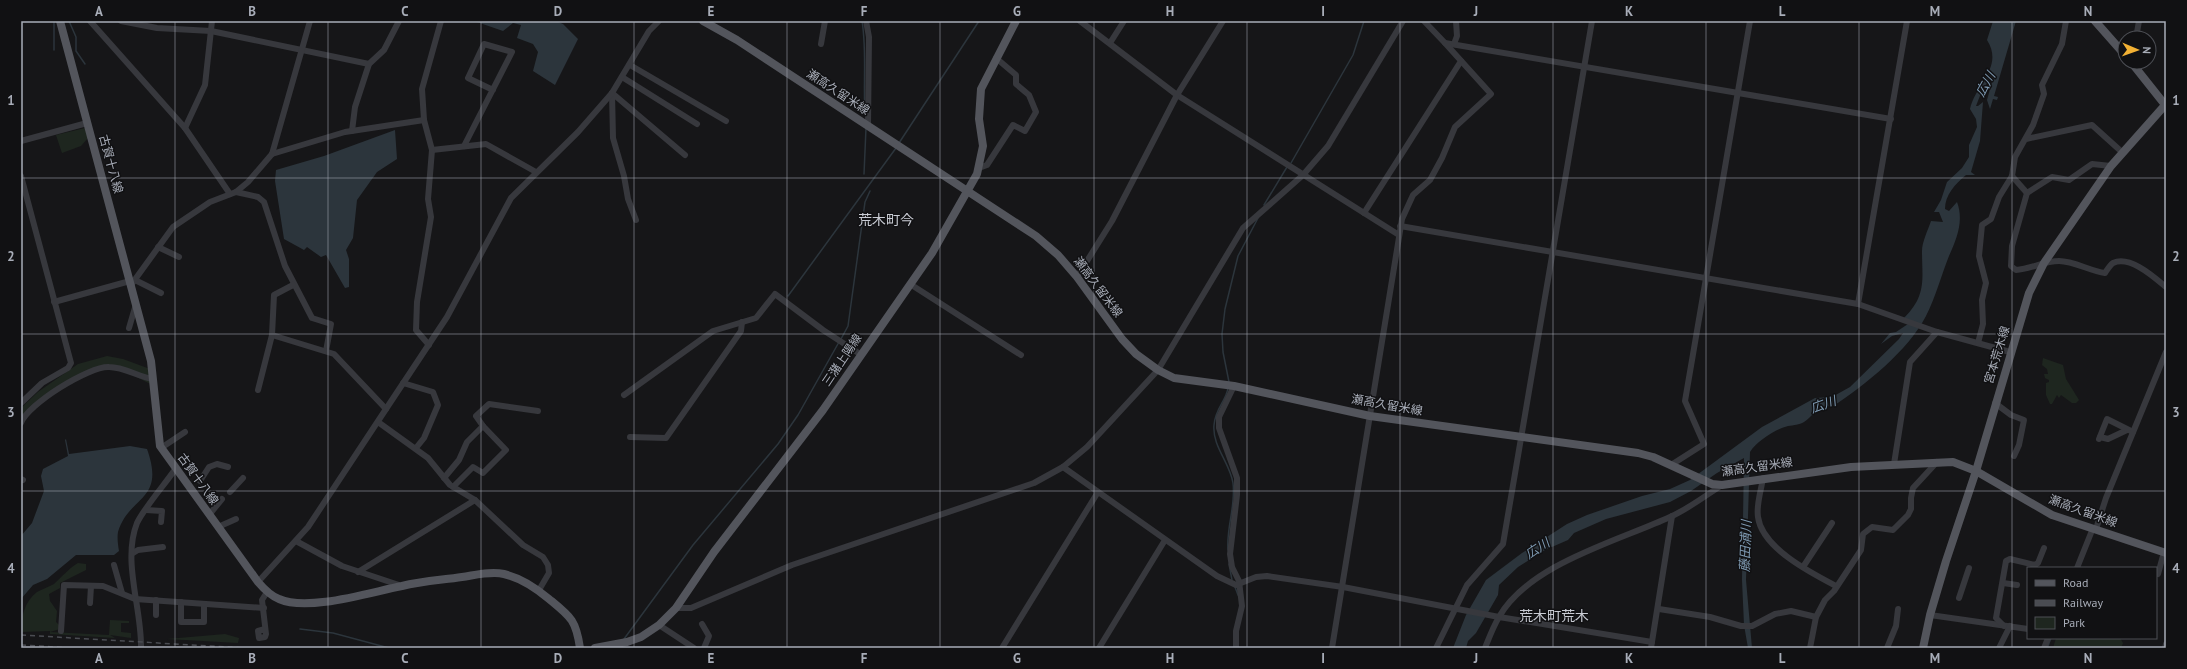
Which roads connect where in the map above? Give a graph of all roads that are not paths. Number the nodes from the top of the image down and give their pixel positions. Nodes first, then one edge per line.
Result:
1 (60, 21) edge
2 (90, 21) edge
3 (121, 21) edge
4 (212, 21) edge
5 (310, 21) edge
6 (399, 21) edge
7 (659, 21) edge
8 (703, 21) edge
9 (825, 21) edge
10 (866, 21) edge
11 (1016, 21) edge
12 (1080, 21) edge
13 (1124, 21) edge
14 (1223, 21) edge
15 (1403, 21) edge
16 (1424, 21) edge
17 (1456, 21) edge
18 (1592, 21) edge
19 (1750, 21) edge
20 (1907, 21) edge
21 (2066, 21) edge
22 (2095, 21) edge
23 (440, 22) edge
24 (211, 31) junction
25 (1110, 43) junction
26 (1445, 43) junction
27 (821, 44) dead end
28 (1454, 44) junction
29 (2117, 46) edge
30 (301, 51) junction
31 (996, 58) junction
32 (1461, 61) junction
33 (369, 64) junction
34 (630, 65) junction
35 (1584, 67) junction
36 (2138, 70) edge
37 (622, 77) junction
38 (493, 90) junction
39 (1739, 92) junction
40 (612, 93) junction
41 (1177, 95) junction
42 (2166, 105) edge
43 (1891, 119) junction
44 (424, 120) junction
45 (726, 120) dead end
46 (87, 123) junction
47 (697, 124) dead end
48 (868, 126) junction
49 (185, 128) junction
50 (352, 131) junction
51 (2026, 139) junction
52 (21, 141) edge
53 (464, 146) junction
54 (432, 150) junction
55 (2123, 153) junction
56 (272, 154) junction
57 (685, 155) dead end
58 (2111, 166) junction
59 (979, 168) junction
60 (536, 172) junction
61 (1303, 175) junction
62 (21, 176) edge
63 (2012, 176) junction
64 (968, 192) junction
65 (233, 193) junction
66 (2027, 193) junction
67 (1364, 213) junction
68 (636, 220) dead end
69 (1400, 226) junction
70 (1399, 235) junction
71 (158, 247) junction
72 (1553, 251) junction
73 (179, 257) dead end
74 (2044, 263) junction
75 (1077, 277) junction
76 (1705, 278) junction
77 (132, 282) junction
78 (910, 284) junction
79 (293, 285) junction
80 (2166, 287) edge
81 (161, 293) dead end
82 (54, 302) junction
83 (136, 304) junction
84 (1858, 304) junction
85 (742, 322) junction
86 (129, 328) dead end
87 (1937, 332) junction
88 (272, 335) junction
89 (1978, 343) junction
90 (429, 345) junction
91 (326, 352) junction
92 (2010, 352) junction
93 (2166, 352) edge
94 (860, 354) junction
95 (1021, 355) dead end
96 (1158, 370) junction
97 (153, 379) junction
98 (403, 383) junction
99 (1234, 386) junction
100 (258, 390) dead end
101 (624, 395) dead end
102 (21, 403) edge
103 (1995, 403) junction
104 (386, 409) junction
105 (538, 411) dead end
106 (1370, 416) junction
107 (378, 422) junction
108 (21, 423) edge
109 (483, 426) junction
110 (2130, 431) junction
111 (185, 432) dead end
112 (1523, 436) junction
113 (630, 437) dead end
114 (161, 448) junction
115 (416, 448) junction
116 (2014, 456) dead end
117 (1937, 462) junction
118 (1894, 464) junction
119 (1674, 466) junction
120 (228, 467) dead end
121 (1063, 467) junction
122 (176, 468) junction
123 (1976, 471) junction
124 (243, 478) dead end
125 (444, 478) junction
126 (1763, 478) junction
127 (200, 481) dead end
128 (1722, 485) junction
129 (453, 487) junction
130 (230, 492) dead end
131 (1098, 492) junction
132 (222, 499) dead end
133 (475, 500) junction
134 (146, 510) junction
135 (209, 515) junction
136 (1672, 516) junction
137 (236, 519) dead end
138 (161, 522) dead end
139 (1832, 523) dead end
140 (218, 527) junction
141 (2094, 529) junction
142 (1165, 540) junction
143 (296, 541) junction
144 (163, 547) dead end
145 (2044, 548) dead end
146 (2165, 552) edge
147 (133, 553) junction
148 (114, 565) dead end
149 (1803, 567) junction
150 (2077, 567) edge
151 (1969, 568) dead end
152 (358, 572) junction
153 (2157, 574) edge
154 (258, 582) junction
155 (2003, 583) junction
156 (1239, 584) junction
157 (2017, 585) dead end
158 (91, 586) junction
159 (402, 586) junction
160 (1836, 586) junction
161 (1342, 587) junction
162 (539, 590) junction
163 (267, 592) junction
164 (122, 593) junction
165 (135, 598) junction
166 (1959, 598) dead end
167 (156, 600) junction
168 (181, 602) junction
169 (90, 603) dead end
170 (204, 604) junction
171 (264, 608) junction
172 (676, 608) junction
173 (1458, 609) junction
174 (1659, 609) junction
175 (1898, 609) dead end
176 (156, 615) dead end
177 (1930, 615) junction
178 (1497, 616) junction
179 (1816, 617) junction
180 (702, 624) dead end
181 (659, 626) junction
182 (2007, 626) junction
183 (265, 629) dead end
184 (2027, 629) edge
185 (61, 631) dead end
186 (2166, 644) edge
187 (1652, 645) edge
188 (141, 648) edge
189 (580, 648) edge
190 (595, 648) edge
191 (694, 648) edge
192 (704, 648) edge
193 (1002, 648) edge
194 (1099, 648) edge
195 (1236, 648) edge
196 (1332, 648) edge
197 (1436, 648) edge
198 (1485, 648) edge
199 (1810, 648) edge
200 (1887, 648) edge
201 (1923, 648) edge
202 (1999, 648) edge
203 (2165, 648) edge

1 - 46 main road, 古賀十八線
2 - 49 street
3 - 24 street
4 - 24 street
5 - 30 street
6 - 33 street
7 - 34 street
8 - 48 main road, 瀬高久留米線
9 - 27 street
10 - 48 street
11 - 31 main road, 三潴上陽線
12 - 25 street
13 - 25 street
14 - 41 street
15 - 61 street
16 - 26 street
17 - 28 street
18 - 35 street
19 - 39 street
20 - 43 street
21 - 51 street
22 - 29 main road
23 - 44 street
24 - 30 street
24 - 49 street
25 - 41 street
26 - 28 street
26 - 32 street
28 - 35 street
30 - 33 street
30 - 56 street
31 - 59 main road, 三潴上陽線
31 - 59 street
32 - 67 street
32 - 69 street
33 - 50 street
34 - 37 street
34 - 45 street
35 - 39 street
35 - 72 street
36 - 42 main road
37 - 40 street
37 - 47 street
38 - 38 street
38 - 53 street
39 - 43 street
39 - 76 street
40 - 57 street
40 - 60 street
40 - 68 street
41 - 61 street
41 - 75 street
42 - 55 main road, 宮本荒木線
43 - 84 street
44 - 50 street
44 - 54 street
46 - 52 street
46 - 77 main road, 古賀十八線
48 - 64 main road, 瀬高久留米線
49 - 65 street
50 - 56 street
51 - 55 street
51 - 63 street
53 - 54 street
53 - 60 street
54 - 90 street
55 - 58 main road, 宮本荒木線
56 - 65 street
58 - 66 street
58 - 74 main road, 宮本荒木線
59 - 64 main road, 三潴上陽線
60 - 90 street
61 - 67 street
61 - 96 street
62 - 82 street
63 - 66 street
63 - 89 street
64 - 75 main road, 瀬高久留米線
64 - 78 main road, 三潴上陽線
65 - 71 street
65 - 79 street
66 - 74 street
67 - 70 street
69 - 70 street
69 - 72 street
70 - 106 street
71 - 73 street
71 - 77 street
72 - 76 street
72 - 112 street
74 - 80 street
74 - 92 main road, 宮本荒木線
75 - 96 main road, 瀬高久留米線
76 - 84 street
76 - 119 street
77 - 81 street
77 - 82 street
77 - 83 main road, 古賀十八線
78 - 94 main road, 三潴上陽線
78 - 95 street
79 - 88 street
79 - 91 street
82 - 102 street
83 - 86 street
83 - 97 main road, 古賀十八線
84 - 87 street
85 - 94 street
85 - 101 street
85 - 113 street
87 - 89 street
87 - 118 street
88 - 91 street
88 - 100 street
89 - 92 street
90 - 98 street
91 - 104 street
92 - 103 main road, 宮本荒木線
93 - 110 street
94 - 172 main road, 三潴上陽線
96 - 99 main road, 瀬高久留米線
96 - 121 street
97 - 108 street
97 - 114 main road, 古賀十八線
98 - 104 street
98 - 115 street
99 - 106 main road, 瀬高久留米線
99 - 156 street
103 - 116 street
103 - 123 main road, 宮本荒木線
104 - 107 street
105 - 109 street
106 - 112 main road, 瀬高久留米線
106 - 161 street
107 - 115 street
107 - 143 street
109 - 125 street
109 - 129 street
110 - 110 street
110 - 141 street
111 - 114 street
112 - 119 main road, 瀬高久留米線
112 - 173 street
114 - 122 main road, 古賀十八線
115 - 125 street
117 - 118 main road, 瀬高久留米線
117 - 123 main road, 瀬高久留米線
117 - 160 street
118 - 126 main road, 瀬高久留米線
119 - 128 main road, 瀬高久留米線
120 - 127 street
121 - 131 street
121 - 172 street
122 - 134 street
122 - 135 main road, 古賀十八線
123 - 141 main road, 瀬高久留米線
123 - 177 main road, 宮本荒木線
124 - 130 street
125 - 129 street
126 - 128 main road, 瀬高久留米線
126 - 149 street
128 - 136 street
129 - 133 street
131 - 142 street
131 - 193 street
132 - 135 street
133 - 152 street
133 - 162 street
134 - 138 street
134 - 147 street
135 - 140 main road, 古賀十八線
136 - 174 street
136 - 178 street
137 - 140 street
139 - 149 street
140 - 154 main road, 古賀十八線
141 - 146 main road, 瀬高久留米線
141 - 150 street
142 - 156 street
142 - 194 street
143 - 152 street
143 - 154 street
144 - 147 street
145 - 155 street
146 - 153 street
147 - 165 street
148 - 164 street
149 - 160 street
151 - 166 street
152 - 159 street
154 - 163 main road, 古賀十八線
155 - 157 street
155 - 182 street
156 - 161 street
156 - 195 street
158 - 164 street
158 - 169 street
158 - 185 street
159 - 162 main road, 古賀十八線
159 - 163 main road, 古賀十八線
160 - 179 street
161 - 173 street
161 - 196 street
162 - 189 main road, 古賀十八線
163 - 171 street
164 - 165 street
165 - 167 street
165 - 188 street
167 - 168 street
167 - 176 street
168 - 170 street
168 - 170 street
170 - 171 street
171 - 183 street
172 - 181 main road, 三潴上陽線
173 - 178 street
173 - 197 street
174 - 179 street
174 - 187 street
175 - 200 street
177 - 182 street
177 - 201 main road, 宮本荒木線
178 - 187 street
178 - 198 street
179 - 199 street
180 - 192 street
181 - 190 main road, 三潴上陽線
181 - 191 street
182 - 184 street
182 - 202 street
186 - 203 street

